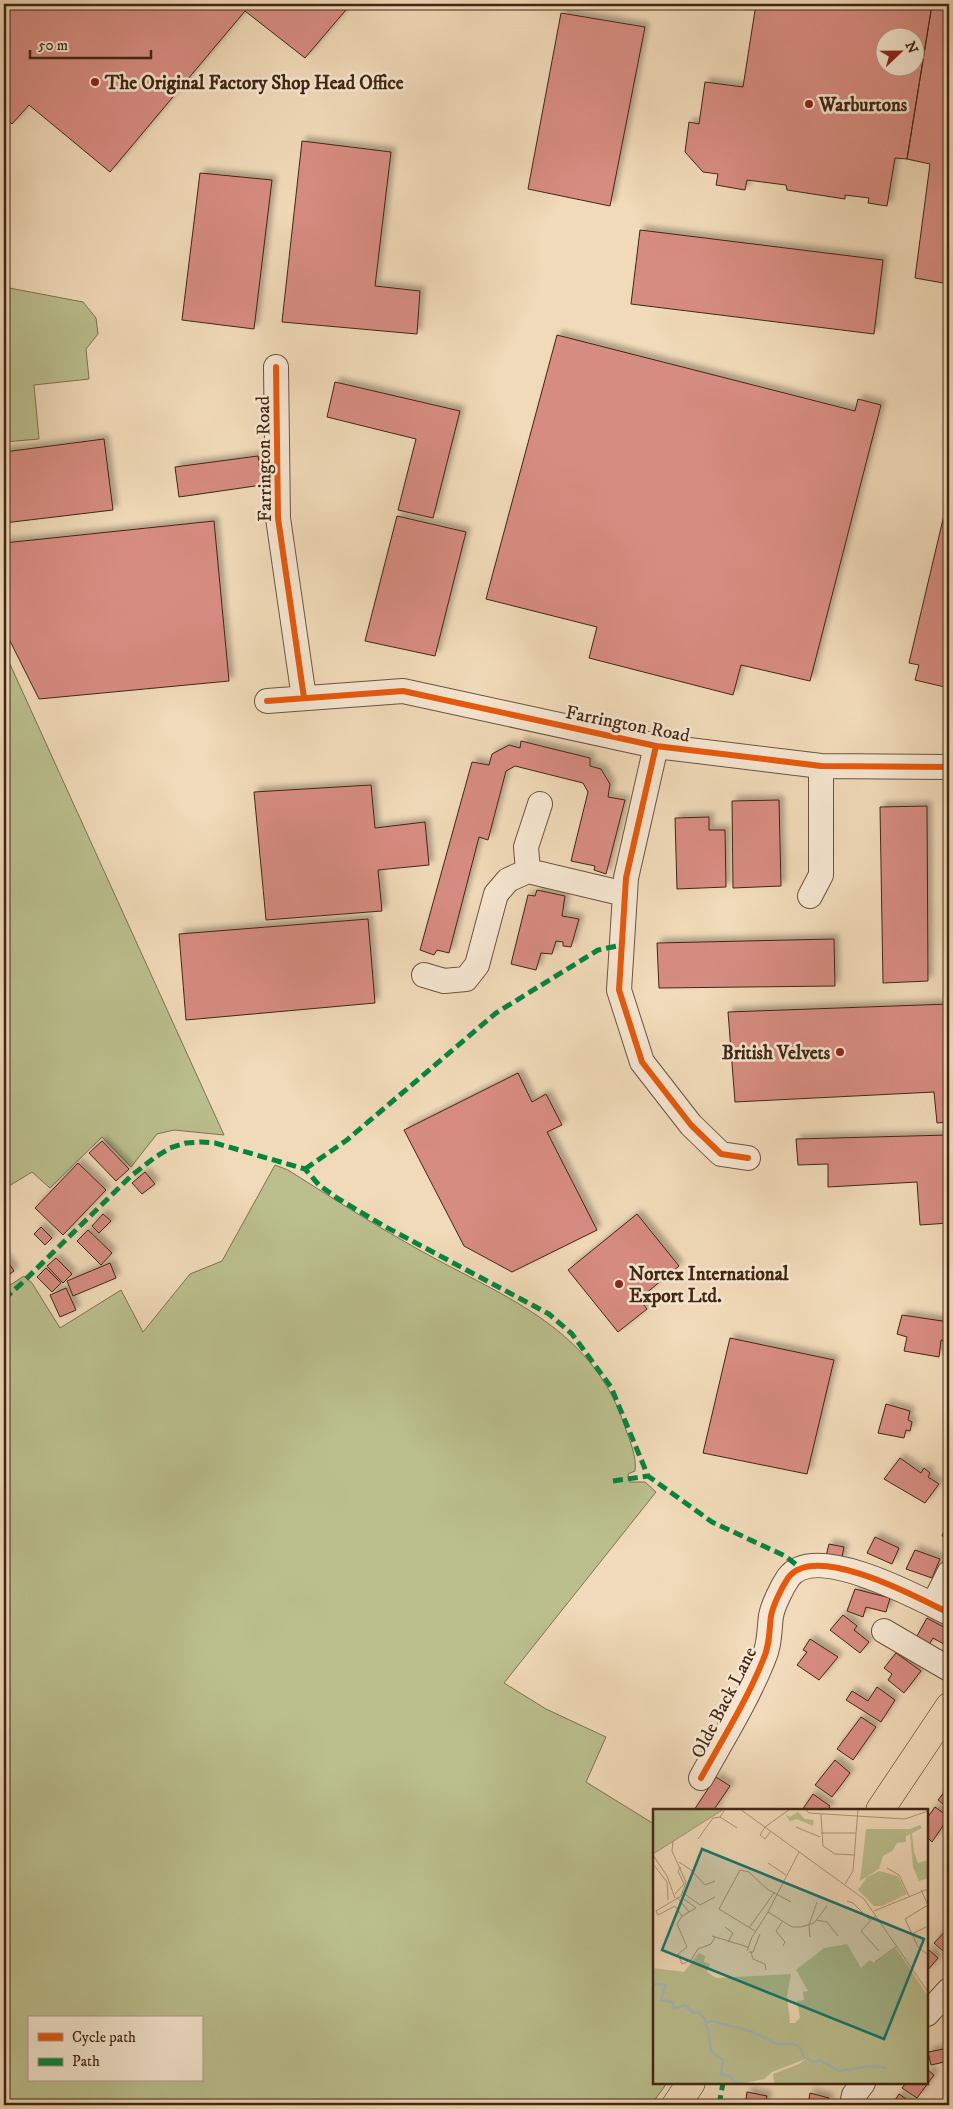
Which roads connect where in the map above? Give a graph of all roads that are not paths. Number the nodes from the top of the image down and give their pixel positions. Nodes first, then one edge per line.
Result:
1 (276, 367) dead end
2 (304, 698) junction
3 (267, 701) dead end
4 (656, 746) junction
5 (821, 766) junction
6 (949, 767) edge
7 (540, 804) dead end
8 (528, 871) junction
9 (626, 894) junction
10 (810, 896) dead end
11 (424, 976) dead end
12 (748, 1158) dead end
13 (949, 1573) edge
14 (941, 1609) edge
15 (884, 1631) dead end
16 (949, 1669) edge
17 (949, 1707) edge
18 (702, 1778) dead end
19 (881, 1809) edge
20 (949, 1991) edge
21 (928, 2013) edge
22 (690, 2084) edge
23 (862, 2084) edge
24 (676, 2105) edge
25 (852, 2105) edge

1 - 2 street, Farrington Road
2 - 3 street, Farrington Road
2 - 4 street, Farrington Road
4 - 5 street, Farrington Road
4 - 9 street
5 - 6 street, Farrington Road
5 - 10 street
7 - 8 street
8 - 9 street
8 - 11 street
9 - 12 street
13 - 14 street, Olde Back Lane
14 - 18 street, Olde Back Lane
15 - 16 street
17 - 19 highway
20 - 21 street
22 - 24 highway
23 - 25 street

